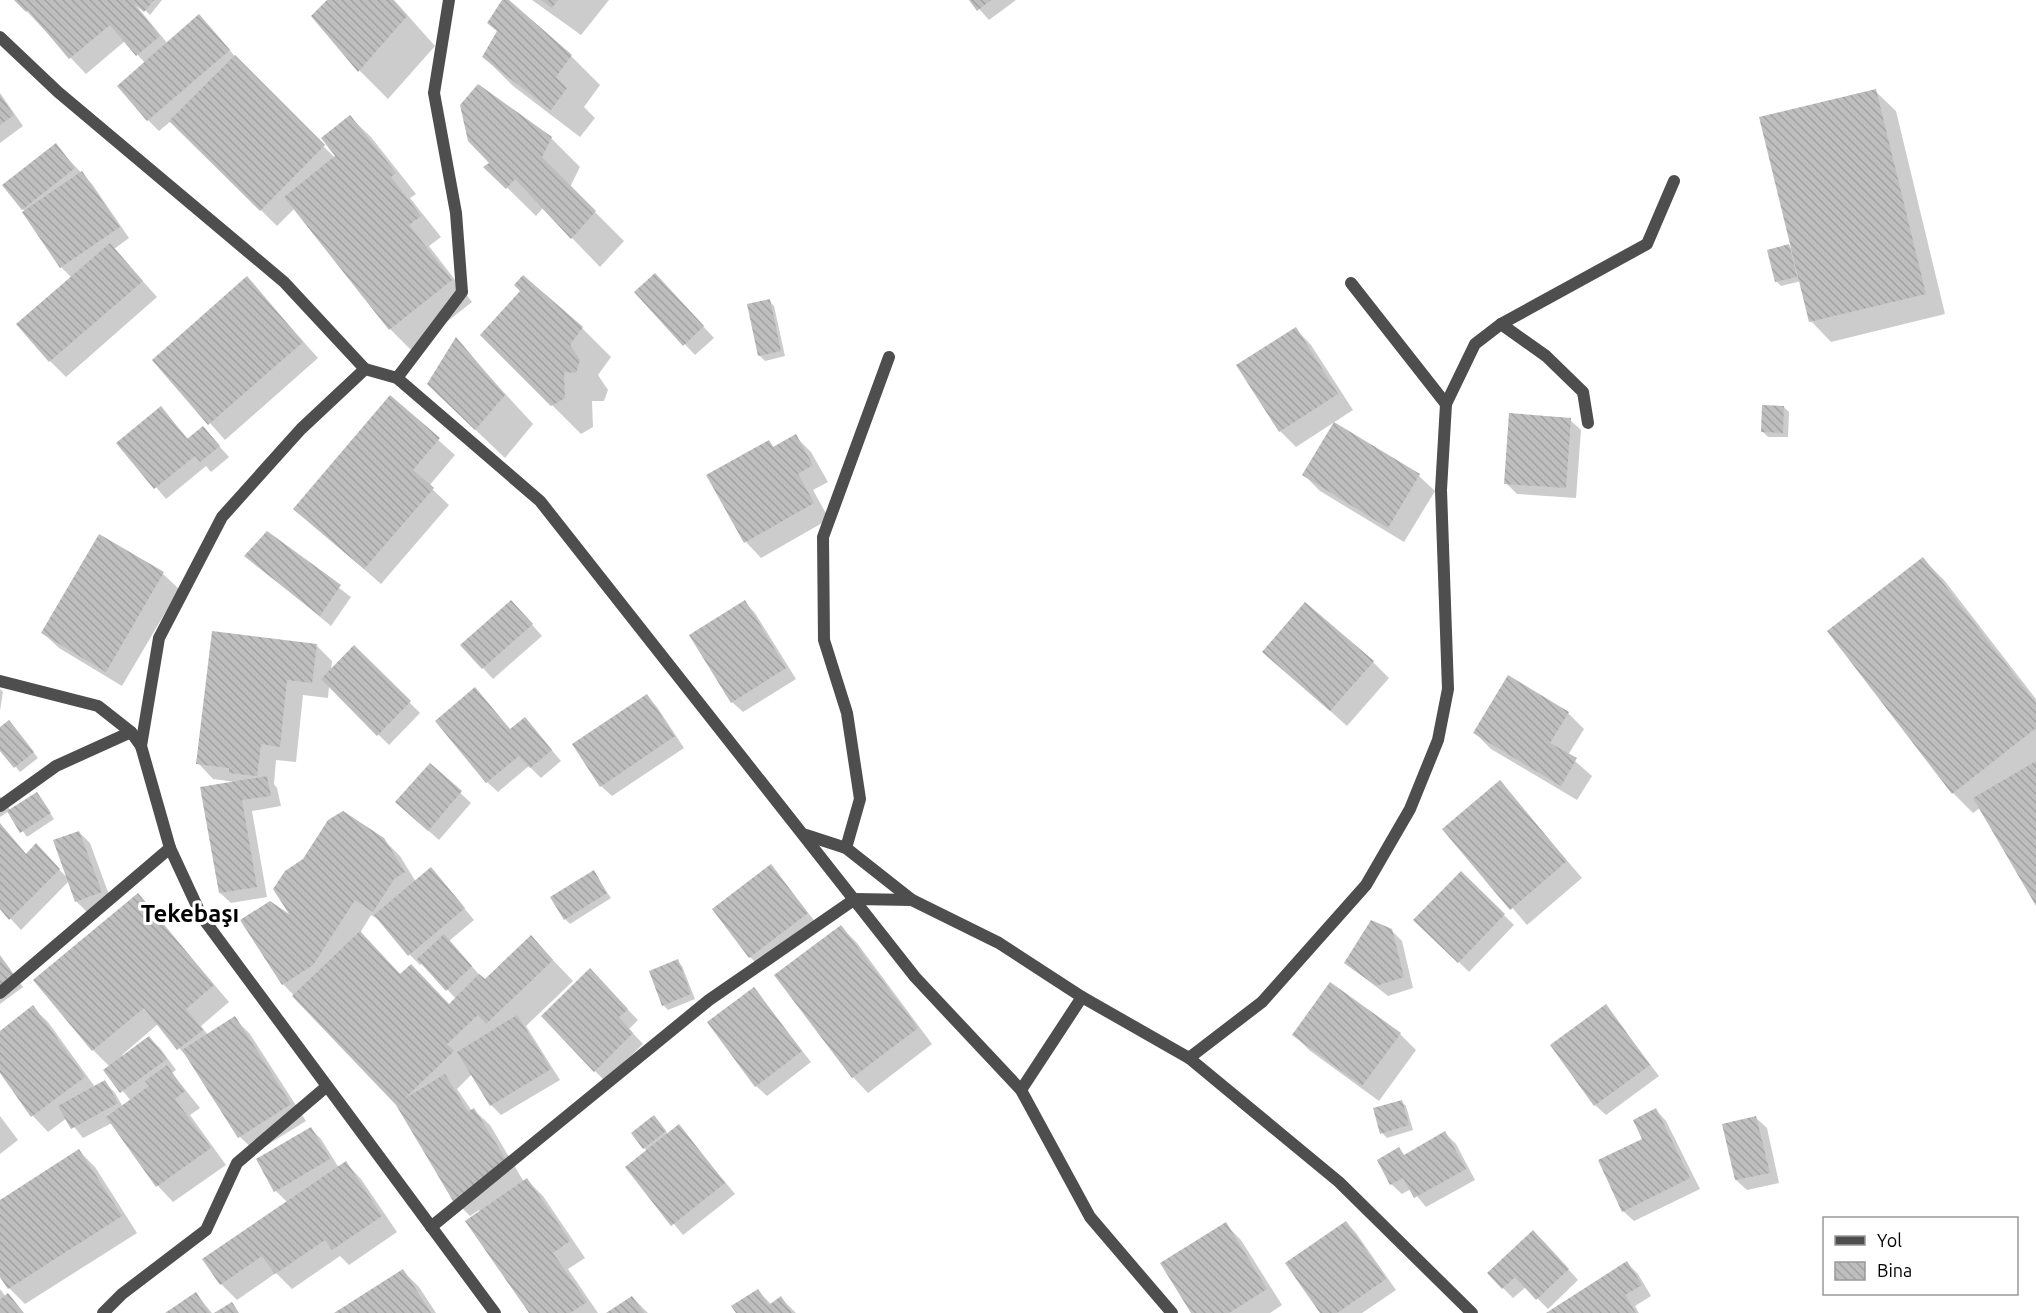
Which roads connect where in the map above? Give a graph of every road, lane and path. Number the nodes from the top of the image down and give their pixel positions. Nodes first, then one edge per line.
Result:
1 (450, 0) edge
2 (0, 37) edge
3 (1674, 181) dead end
4 (1351, 283) dead end
5 (1501, 324) junction
6 (889, 357) dead end
7 (365, 369) junction
8 (397, 378) junction
9 (1446, 404) junction
10 (1588, 423) dead end
11 (0, 681) edge
12 (131, 732) junction
13 (141, 746) junction
14 (0, 806) edge
15 (805, 835) junction
16 (170, 848) junction
17 (846, 848) junction
18 (855, 899) junction
19 (912, 900) junction
20 (0, 993) edge
21 (1082, 997) junction
22 (1189, 1058) junction
23 (326, 1087) junction
24 (1021, 1090) junction
25 (431, 1227) junction
26 (102, 1313) edge
27 (495, 1313) edge
28 (1172, 1313) edge
29 (1472, 1313) edge

1 - 8 street
2 - 7 street
3 - 5 street
4 - 9 street
5 - 9 street
5 - 10 street
6 - 17 street
7 - 8 street
7 - 13 street
8 - 15 street
9 - 22 street
11 - 12 street
12 - 13 street
12 - 14 street
13 - 16 street
15 - 17 street
15 - 18 street
16 - 20 street
16 - 23 street
17 - 19 street
18 - 19 street
18 - 24 street
18 - 25 street
19 - 21 street
21 - 22 street
21 - 24 street
22 - 29 street
23 - 25 street
23 - 26 street
24 - 28 street
25 - 27 street

